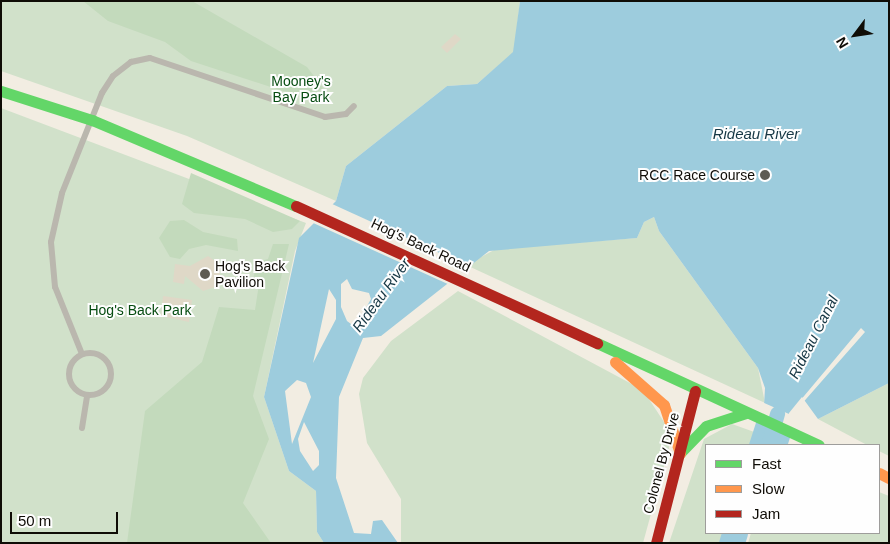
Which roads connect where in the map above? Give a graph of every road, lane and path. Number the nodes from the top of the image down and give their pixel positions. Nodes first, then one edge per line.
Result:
1 (1, 92) edge
2 (354, 106) dead end
3 (92, 120) junction
4 (572, 333) junction
5 (82, 354) junction
6 (695, 392) junction
7 (87, 394) junction
8 (746, 413) junction
9 (82, 428) dead end
10 (818, 444) edge
11 (680, 453) junction
12 (656, 543) edge

1 - 3 main road, Hog's Back Road
2 - 3 lane
3 - 4 main road, Hog's Back Road
3 - 5 lane
4 - 6 main road, Hog's Back Road
4 - 11 main road
5 - 7 lane
5 - 7 lane
6 - 8 main road, Hog's Back Road
6 - 11 main road, Colonel By Drive
7 - 9 lane
8 - 10 main road, Hog's Back Road
8 - 11 main road
11 - 12 main road, Colonel By Drive

